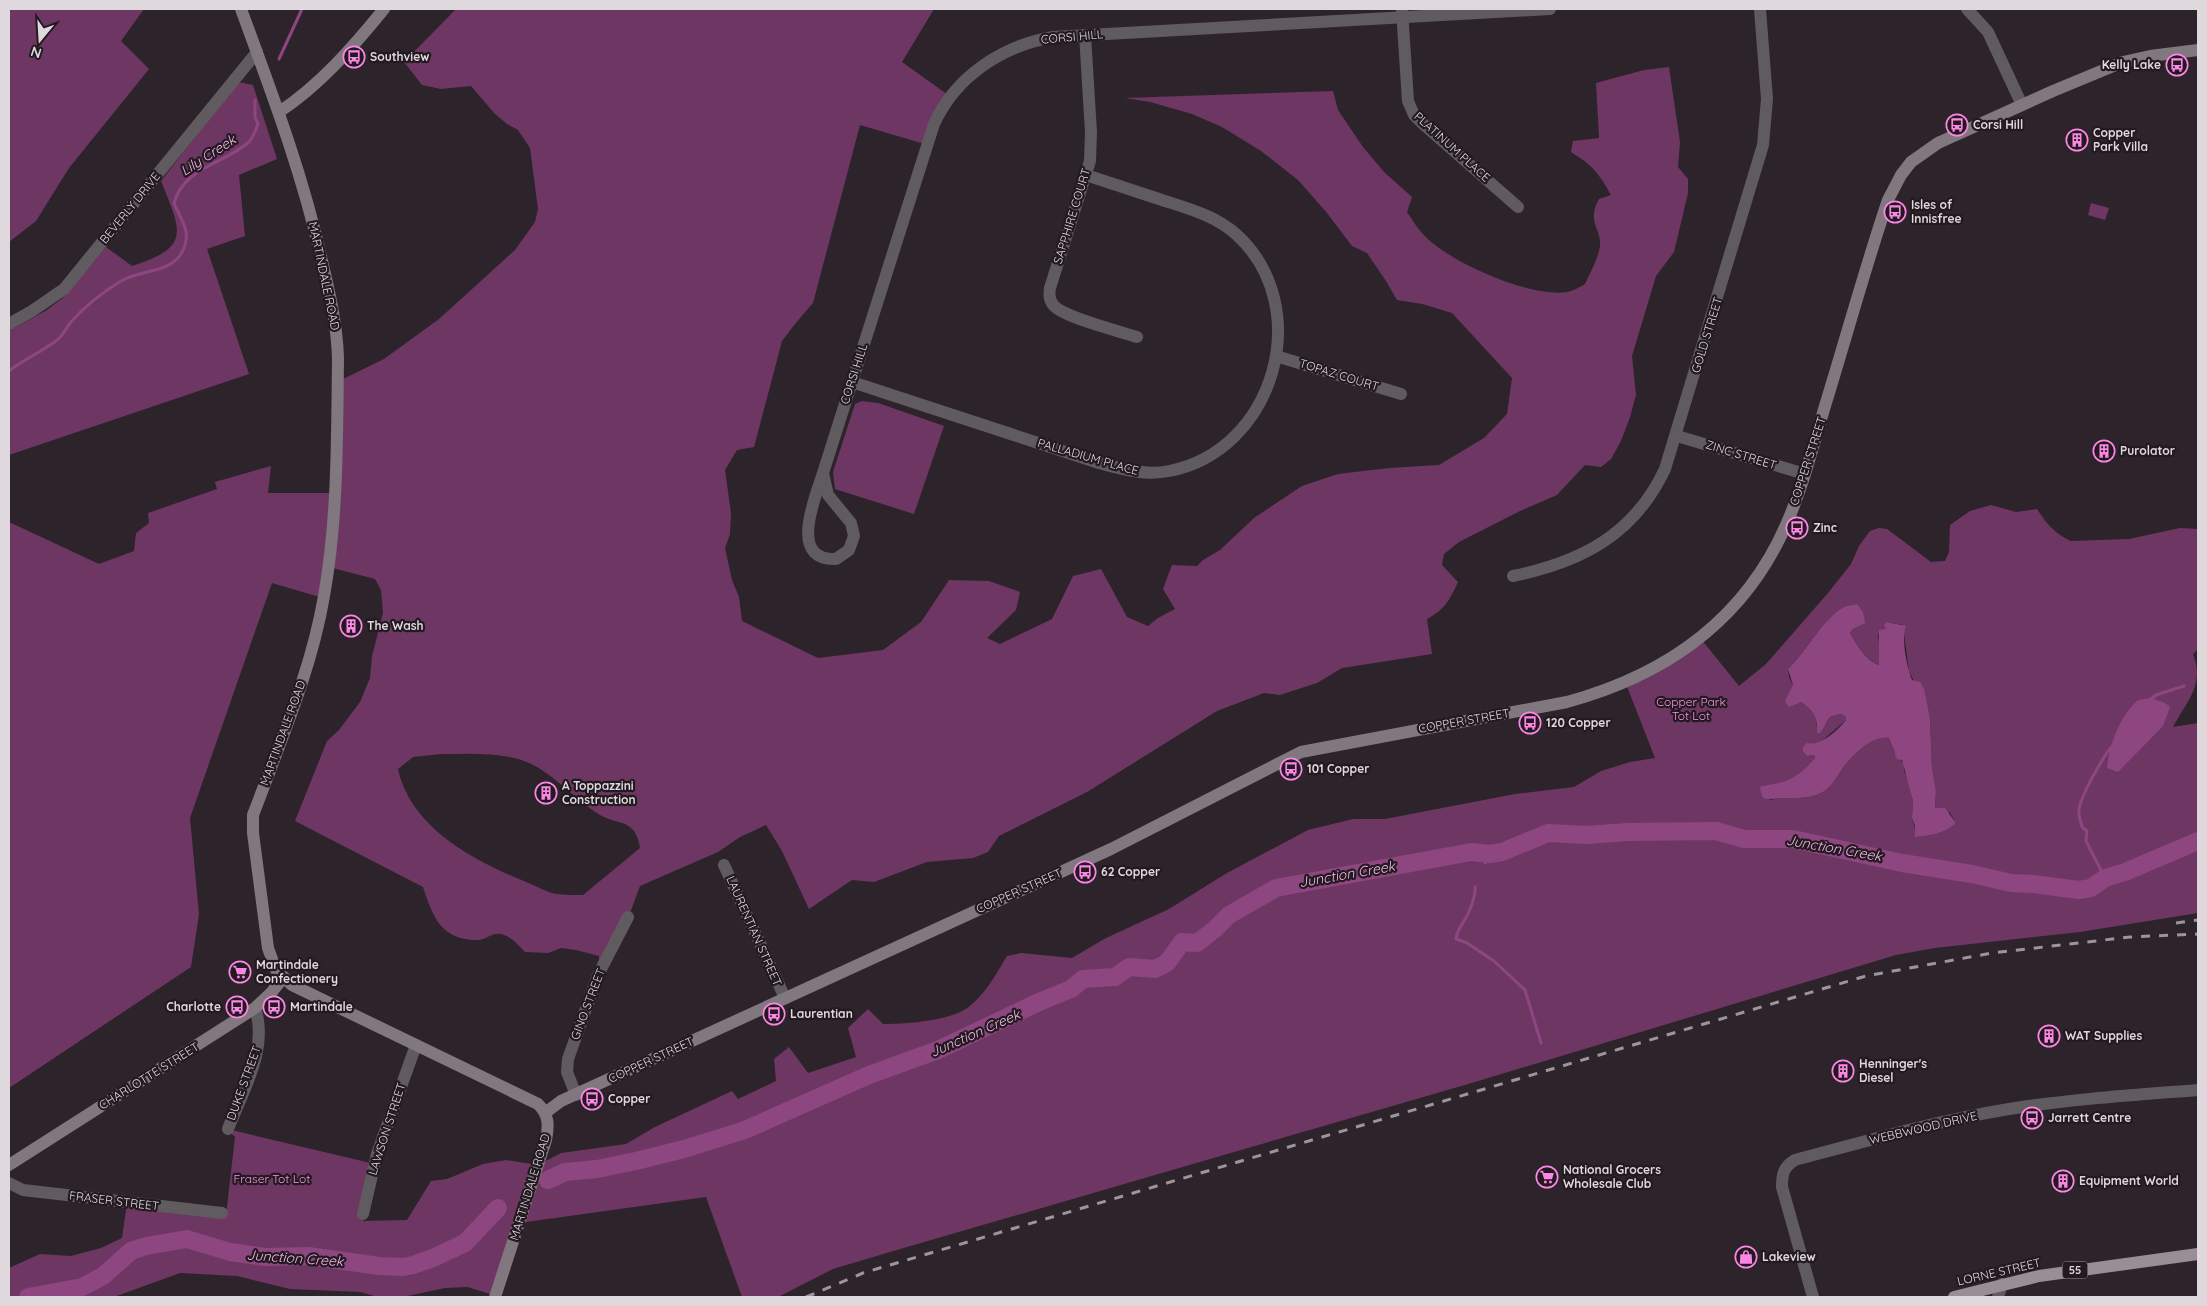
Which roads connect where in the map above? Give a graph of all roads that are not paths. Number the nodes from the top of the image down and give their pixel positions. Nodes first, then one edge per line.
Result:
1 (241, 9) edge
2 (384, 9) edge
3 (1550, 9) edge
4 (1760, 9) edge
5 (1967, 9) edge
6 (1402, 13) edge
7 (1085, 35) junction
8 (2198, 50) edge
9 (256, 52) junction
10 (2022, 105) junction
11 (278, 112) junction
12 (1086, 175) junction
13 (1518, 207) dead end
14 (9, 324) edge
15 (1137, 337) dead end
16 (1276, 356) junction
17 (852, 382) junction
18 (1401, 394) dead end
19 (1676, 436) junction
20 (823, 473) junction
21 (1805, 474) junction
22 (1513, 576) dead end
23 (724, 865) dead end
24 (628, 917) dead end
25 (283, 978) junction
26 (785, 998) junction
27 (255, 1008) junction
28 (416, 1045) junction
29 (2198, 1090) edge
30 (576, 1095) junction
31 (545, 1113) junction
32 (228, 1129) dead end
33 (9, 1165) edge
34 (9, 1183) edge
35 (222, 1214) dead end
36 (364, 1214) dead end
37 (2198, 1254) edge
38 (2002, 1284) junction
39 (495, 1297) edge
40 (1813, 1297) edge
41 (1954, 1297) edge
42 (1998, 1297) edge

1 - 9 street, MARTINDALE ROAD
2 - 11 street
3 - 6 street, CORSI HILL
4 - 19 street, GOLD STREET
5 - 10 street
6 - 7 street, CORSI HILL
6 - 13 street, PLATINUM PLACE
7 - 12 street, SAPPHIRE COURT
7 - 17 street, CORSI HILL
8 - 10 street, COPPER STREET
9 - 11 street, MARTINDALE ROAD
9 - 14 street, BEVERLY DRIVE
10 - 21 street, COPPER STREET
11 - 25 street, MARTINDALE ROAD
12 - 15 street, SAPPHIRE COURT
12 - 16 street, PALLADIUM PLACE
16 - 17 street, PALLADIUM PLACE
16 - 18 street, TOPAZ COURT
17 - 20 street, CORSI HILL
19 - 21 street, ZINC STREET
19 - 22 street, GOLD STREET
20 - 20 street, CORSI HILL
21 - 26 street, COPPER STREET
23 - 26 street, LAURENTIAN STREET
24 - 30 street, GINO STREET
25 - 27 street, CHARLOTTE STREET
25 - 28 street, MARTINDALE ROAD
26 - 30 street, COPPER STREET
27 - 32 street, DUKE STREET
27 - 33 street, CHARLOTTE STREET
28 - 31 street, MARTINDALE ROAD
28 - 36 street, LAWSON STREET
29 - 40 street, WEBBWOOD DRIVE
30 - 31 street, COPPER STREET
31 - 39 street, MARTINDALE ROAD
34 - 35 street, FRASER STREET
37 - 38 main road, LORNE STREET / 55
38 - 41 main road, LORNE STREET / 55
38 - 42 street

